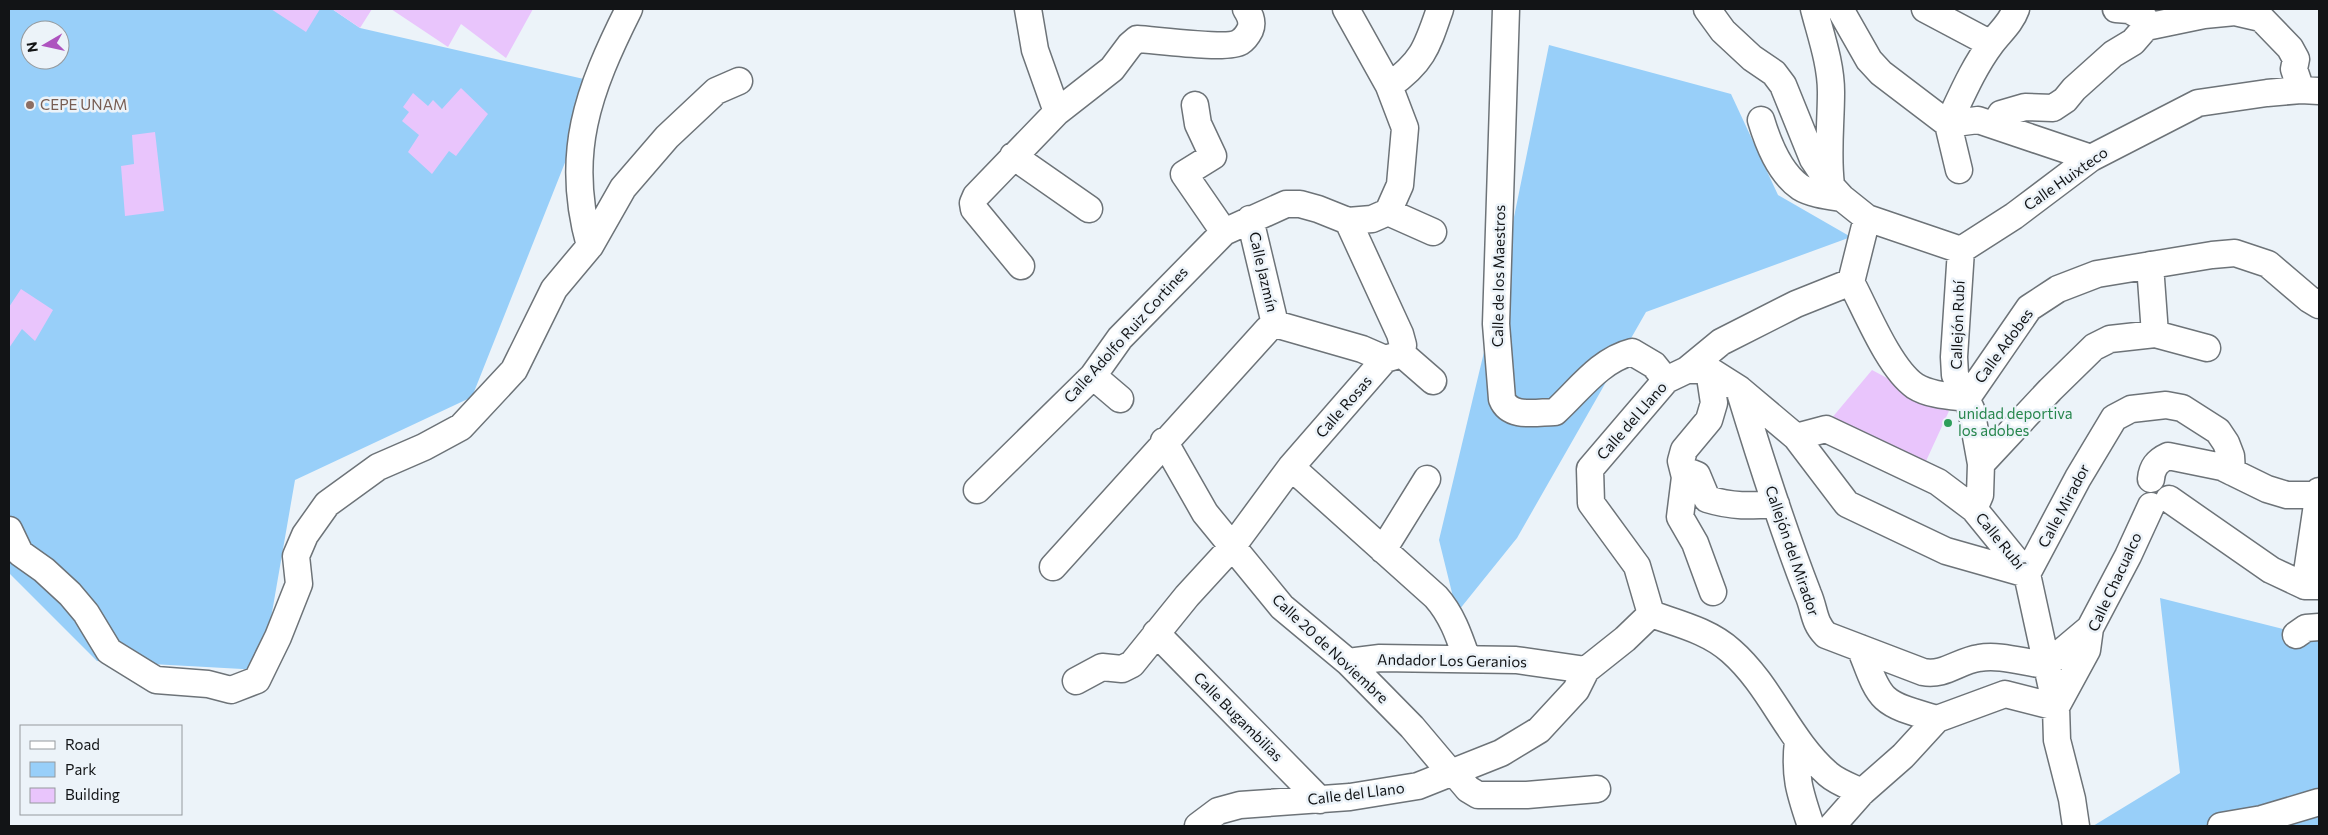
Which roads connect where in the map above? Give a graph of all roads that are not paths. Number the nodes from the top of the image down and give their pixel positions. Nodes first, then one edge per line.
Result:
1 (629, 9) edge
2 (1028, 9) edge
3 (1246, 9) edge
4 (1346, 9) edge
5 (1440, 9) edge
6 (1506, 9) edge
7 (1707, 9) edge
8 (1814, 9) edge
9 (1840, 9) edge
10 (1925, 9) edge
11 (2016, 9) edge
12 (2116, 9) edge
13 (2146, 27) junction
14 (1991, 44) junction
15 (739, 81) dead end
16 (1389, 86) junction
17 (2310, 91) edge
18 (1195, 104) dead end
19 (1057, 112) junction
20 (1761, 120) dead end
21 (1948, 124) junction
22 (1994, 125) junction
23 (1013, 156) junction
24 (2092, 158) junction
25 (1958, 170) dead end
26 (1836, 192) junction
27 (1089, 209) dead end
28 (1388, 212) junction
29 (1867, 218) junction
30 (1250, 219) junction
31 (1348, 222) junction
32 (1224, 232) junction
33 (1433, 232) dead end
34 (590, 246) junction
35 (1961, 250) junction
36 (2150, 265) junction
37 (1022, 266) dead end
38 (1851, 282) junction
39 (2319, 305) edge
40 (1275, 324) junction
41 (2155, 334) junction
42 (2207, 348) dead end
43 (1394, 357) junction
44 (1687, 374) junction
45 (1093, 376) junction
46 (1433, 381) dead end
47 (1739, 389) junction
48 (1967, 398) junction
49 (1120, 399) dead end
50 (1796, 437) junction
51 (1164, 441) junction
52 (1981, 464) junction
53 (1291, 467) junction
54 (2232, 472) junction
55 (1688, 475) junction
56 (1427, 478) dead end
57 (977, 490) dead end
58 (2319, 494) edge
59 (2160, 502) junction
60 (1776, 504) junction
61 (1974, 509) junction
62 (9, 530) edge
63 (1232, 548) junction
64 (1383, 550) junction
65 (1053, 567) dead end
66 (2027, 574) junction
67 (2312, 586) edge
68 (1713, 592) dead end
69 (1651, 614) junction
70 (2090, 628) junction
71 (1156, 633) junction
72 (1860, 648) junction
73 (1467, 659) junction
74 (1348, 662) junction
75 (2046, 665) junction
76 (1586, 670) junction
77 (1076, 681) dead end
78 (2056, 707) junction
79 (1938, 719) junction
80 (1798, 742) junction
81 (1453, 771) junction
82 (1597, 789) dead end
83 (1862, 792) junction
84 (1320, 800) junction
85 (2319, 802) edge
86 (1198, 826) edge
87 (1811, 826) edge
88 (1832, 826) edge
89 (2076, 826) edge
90 (2221, 826) edge

1 - 34 street
2 - 19 street
3 - 19 street
4 - 16 street
5 - 16 street
6 - 44 street, Calle de los Maestros
7 - 26 street
8 - 26 street
9 - 21 street
10 - 14 street
11 - 14 street
12 - 13 street
13 - 17 street
13 - 22 street
14 - 21 street
15 - 34 street
16 - 28 street
17 - 24 street, Calle Huixteco
18 - 32 street
19 - 23 street
20 - 26 street
21 - 22 street
21 - 25 street
22 - 24 street
23 - 27 street
23 - 37 street
24 - 35 street, Calle Huixteco
26 - 29 street
28 - 31 street
28 - 33 street
29 - 35 street
29 - 38 street
30 - 31 street, Calle Adolfo Ruiz Cortines
30 - 32 street, Calle Adolfo Ruiz Cortines
30 - 40 street, Calle Jazmín
31 - 43 street
32 - 45 street, Calle Adolfo Ruiz Cortines
34 - 62 street
35 - 48 street, Callejón Rubí
36 - 39 street, Calle Adobes
36 - 41 street
36 - 48 street, Calle Adobes
38 - 44 street, Calle del Llano
38 - 48 street, Calle Adobes
40 - 43 street
40 - 51 street
41 - 42 street
41 - 52 street
43 - 46 street
43 - 53 street, Calle Rosas
44 - 47 street
44 - 55 street
44 - 69 street, Calle del Llano
45 - 49 street
45 - 57 street, Calle Adolfo Ruiz Cortines
47 - 50 street
47 - 60 street, Callejón del Mirador
48 - 52 street
50 - 61 street
50 - 66 street
51 - 63 street, Calle 20 de Noviembre
51 - 65 street
52 - 61 street
53 - 63 street, Calle Rosas
53 - 64 street
54 - 58 street
54 - 59 street
54 - 66 street, Calle Mirador
55 - 60 street
55 - 68 street
56 - 64 street
58 - 67 street
59 - 67 street
59 - 70 street, Calle Chacualco
60 - 72 street, Callejón del Mirador
61 - 66 street, Calle Rubí
63 - 71 street, Calle Rosas
63 - 74 street, Calle 20 de Noviembre
64 - 73 street
66 - 75 street
69 - 76 street, Calle del Llano
69 - 80 street
70 - 75 street
70 - 78 street, Calle Chacualco
71 - 77 street, Calle Rosas
71 - 84 street, Calle Bugambilias
72 - 75 street, Callejón del Mirador
72 - 79 street
73 - 74 street, Andador Los Geranios
73 - 76 street, Andador Los Geranios
74 - 81 street, Calle 20 de Noviembre
75 - 78 street
76 - 81 street, Calle del Llano
78 - 79 street
78 - 89 street
79 - 83 street
80 - 83 street
80 - 87 street
81 - 82 street, Calle 20 de Noviembre
81 - 84 street, Calle del Llano
83 - 88 street
84 - 86 street, Calle del Llano
85 - 90 street

